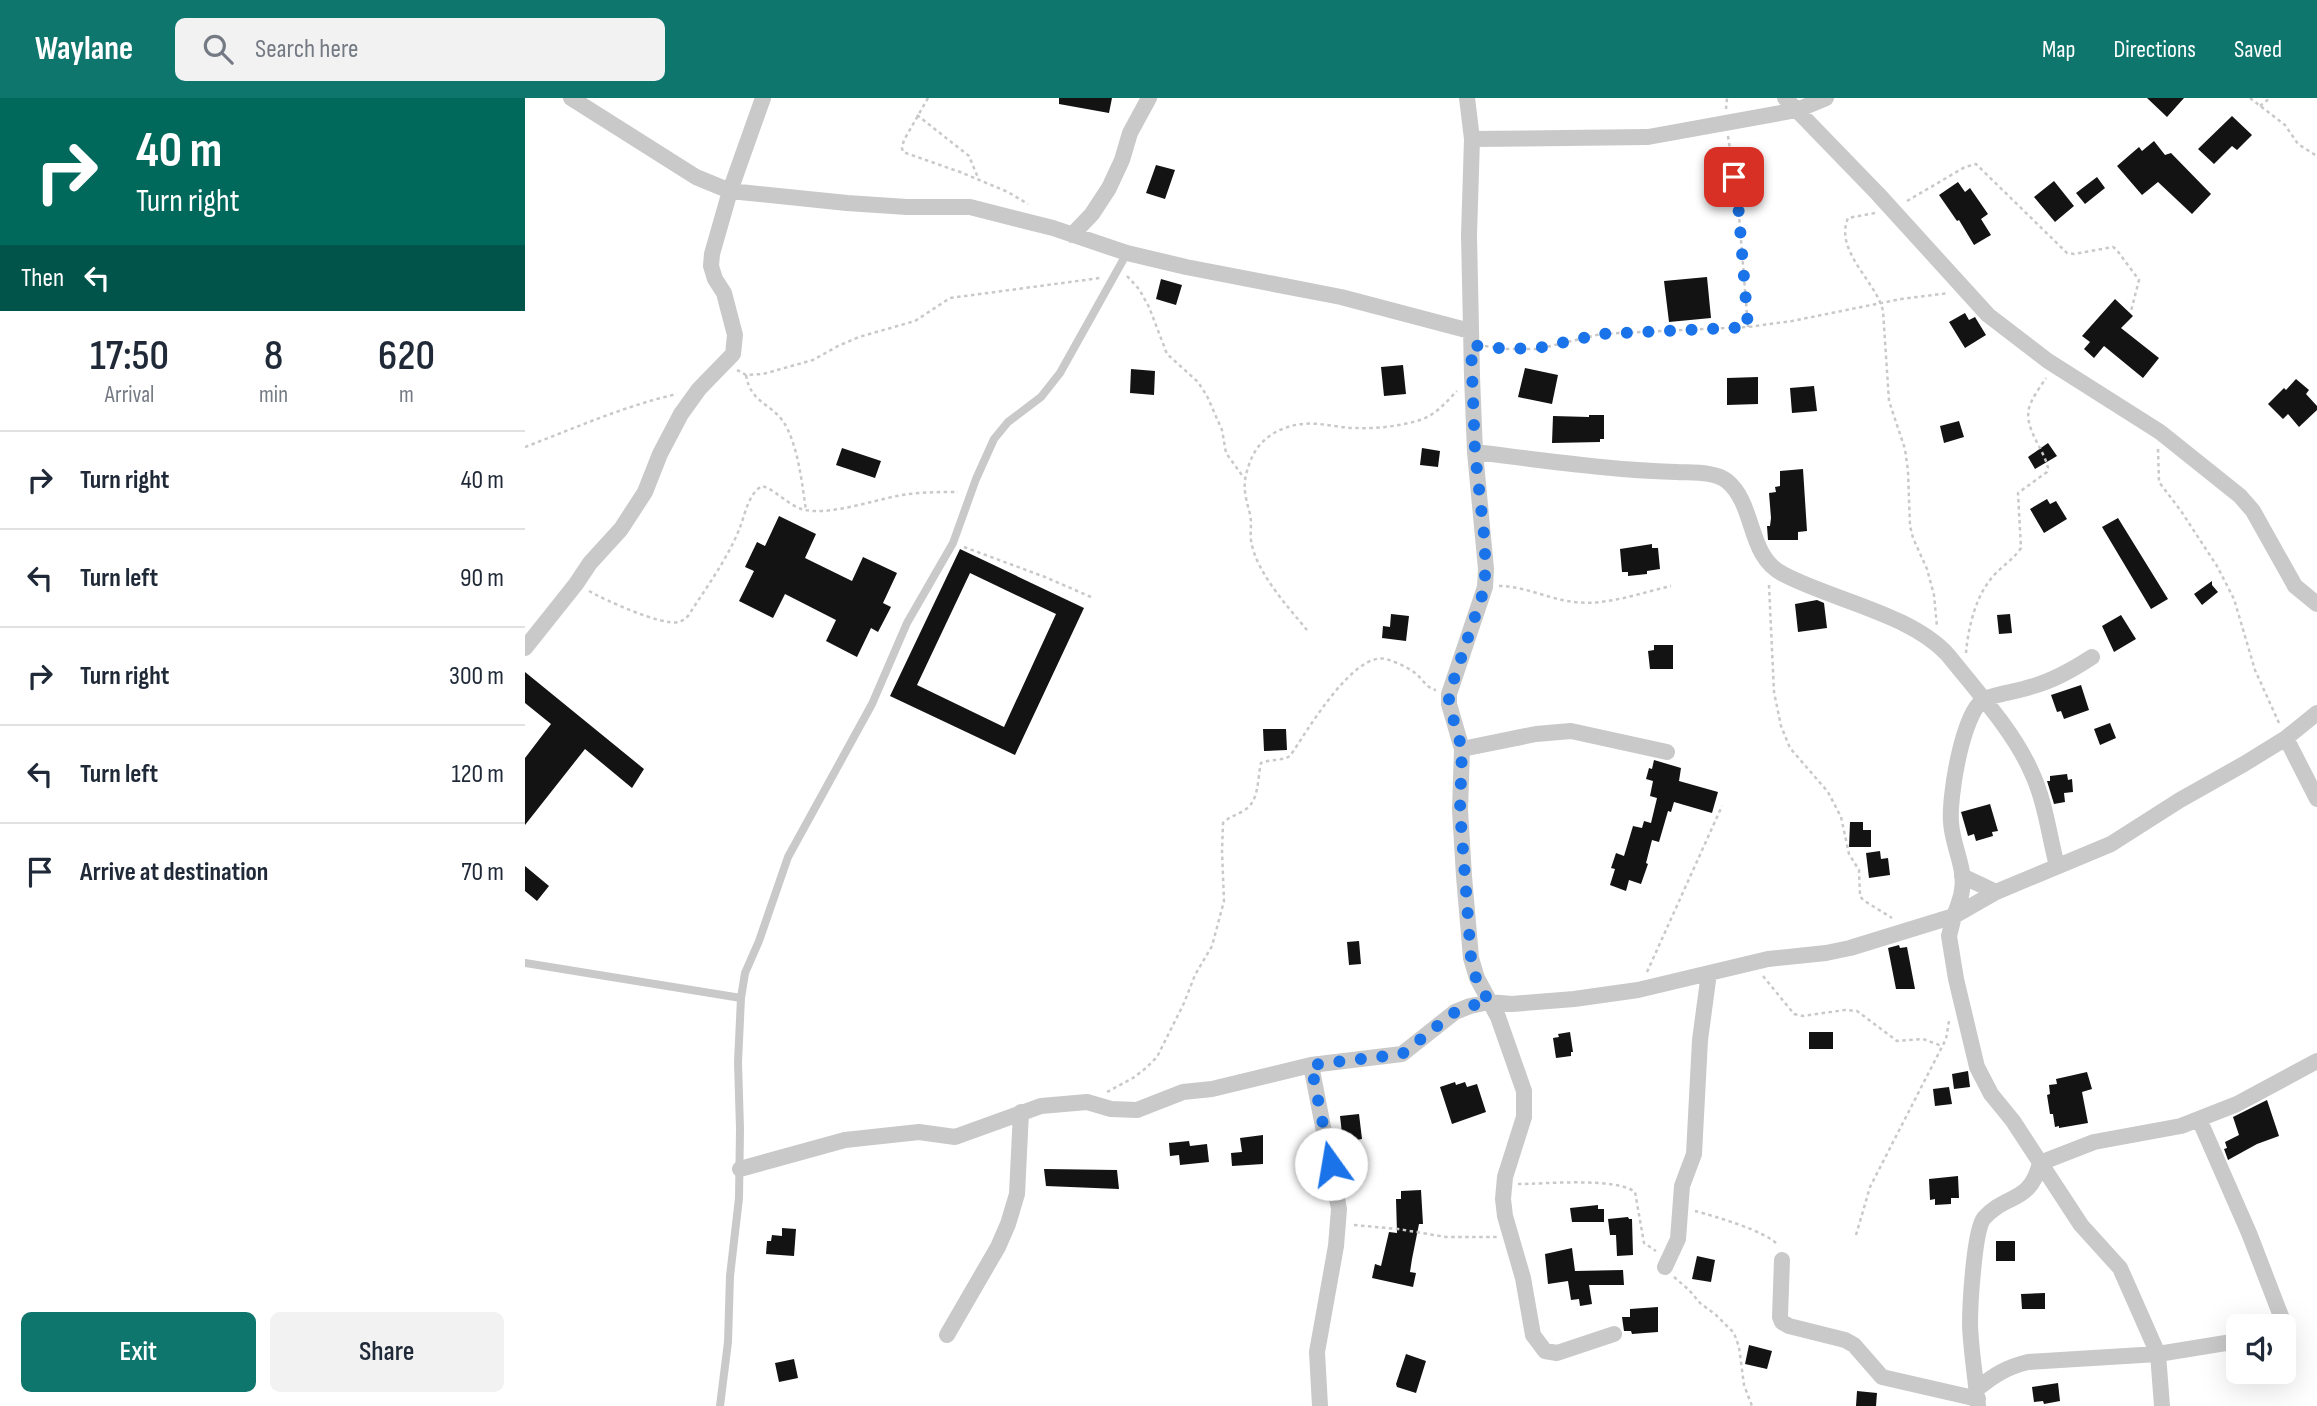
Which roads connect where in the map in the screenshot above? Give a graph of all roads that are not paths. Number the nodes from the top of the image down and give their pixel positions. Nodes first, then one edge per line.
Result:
1 (571, 98) edge
2 (763, 98) edge
3 (1149, 98) edge
4 (1467, 98) edge
5 (1785, 98) edge
6 (1826, 98) edge
7 (1797, 110) junction
8 (1472, 139) junction
9 (730, 191) junction
10 (1072, 235) junction
11 (1123, 260) junction
12 (1471, 338) junction
13 (1475, 452) junction
14 (2317, 604) edge
15 (525, 648) edge
16 (2092, 657) dead end
17 (1983, 700) junction
18 (2317, 713) edge
19 (2286, 738) junction
20 (1462, 749) junction
21 (1667, 752) dead end
22 (2317, 799) edge
23 (2057, 866) junction
24 (1962, 876) junction
25 (1996, 892) junction
26 (1954, 916) junction
27 (525, 963) edge
28 (1709, 973) junction
29 (741, 998) junction
30 (1489, 1002) junction
31 (2317, 1061) edge
32 (1311, 1065) junction
33 (1021, 1112) junction
34 (2199, 1119) junction
35 (2040, 1163) junction
36 (740, 1169) junction
37 (1781, 1260) road end
38 (1665, 1267) dead end
39 (2280, 1314) edge
40 (1614, 1334) dead end
41 (947, 1335) dead end
42 (2226, 1342) edge
43 (2158, 1354) junction
44 (1977, 1398) edge
45 (720, 1406) edge
46 (1320, 1406) edge
47 (2162, 1406) edge

1 - 9 street
2 - 9 street
3 - 10 street
4 - 8 street
5 - 7 street
6 - 7 street
7 - 8 street
7 - 14 street
8 - 12 street
9 - 10 street
9 - 15 street
10 - 11 street
11 - 12 street
11 - 29 lane
12 - 13 street
13 - 17 street
13 - 20 street
16 - 17 street
17 - 23 street
17 - 24 street
18 - 19 street
19 - 22 street
19 - 23 street
20 - 21 street
20 - 30 street
23 - 25 street
24 - 25 street
24 - 26 street
25 - 26 street
26 - 28 street
26 - 35 street
27 - 29 lane
28 - 30 street
28 - 38 street
29 - 36 lane
30 - 32 street
30 - 40 street
31 - 34 street
32 - 33 street
32 - 46 street
33 - 36 street
33 - 41 street
34 - 35 street
34 - 39 street
35 - 43 street
35 - 44 street
36 - 45 lane
37 - 44 street
42 - 43 street
43 - 44 street
43 - 47 street

